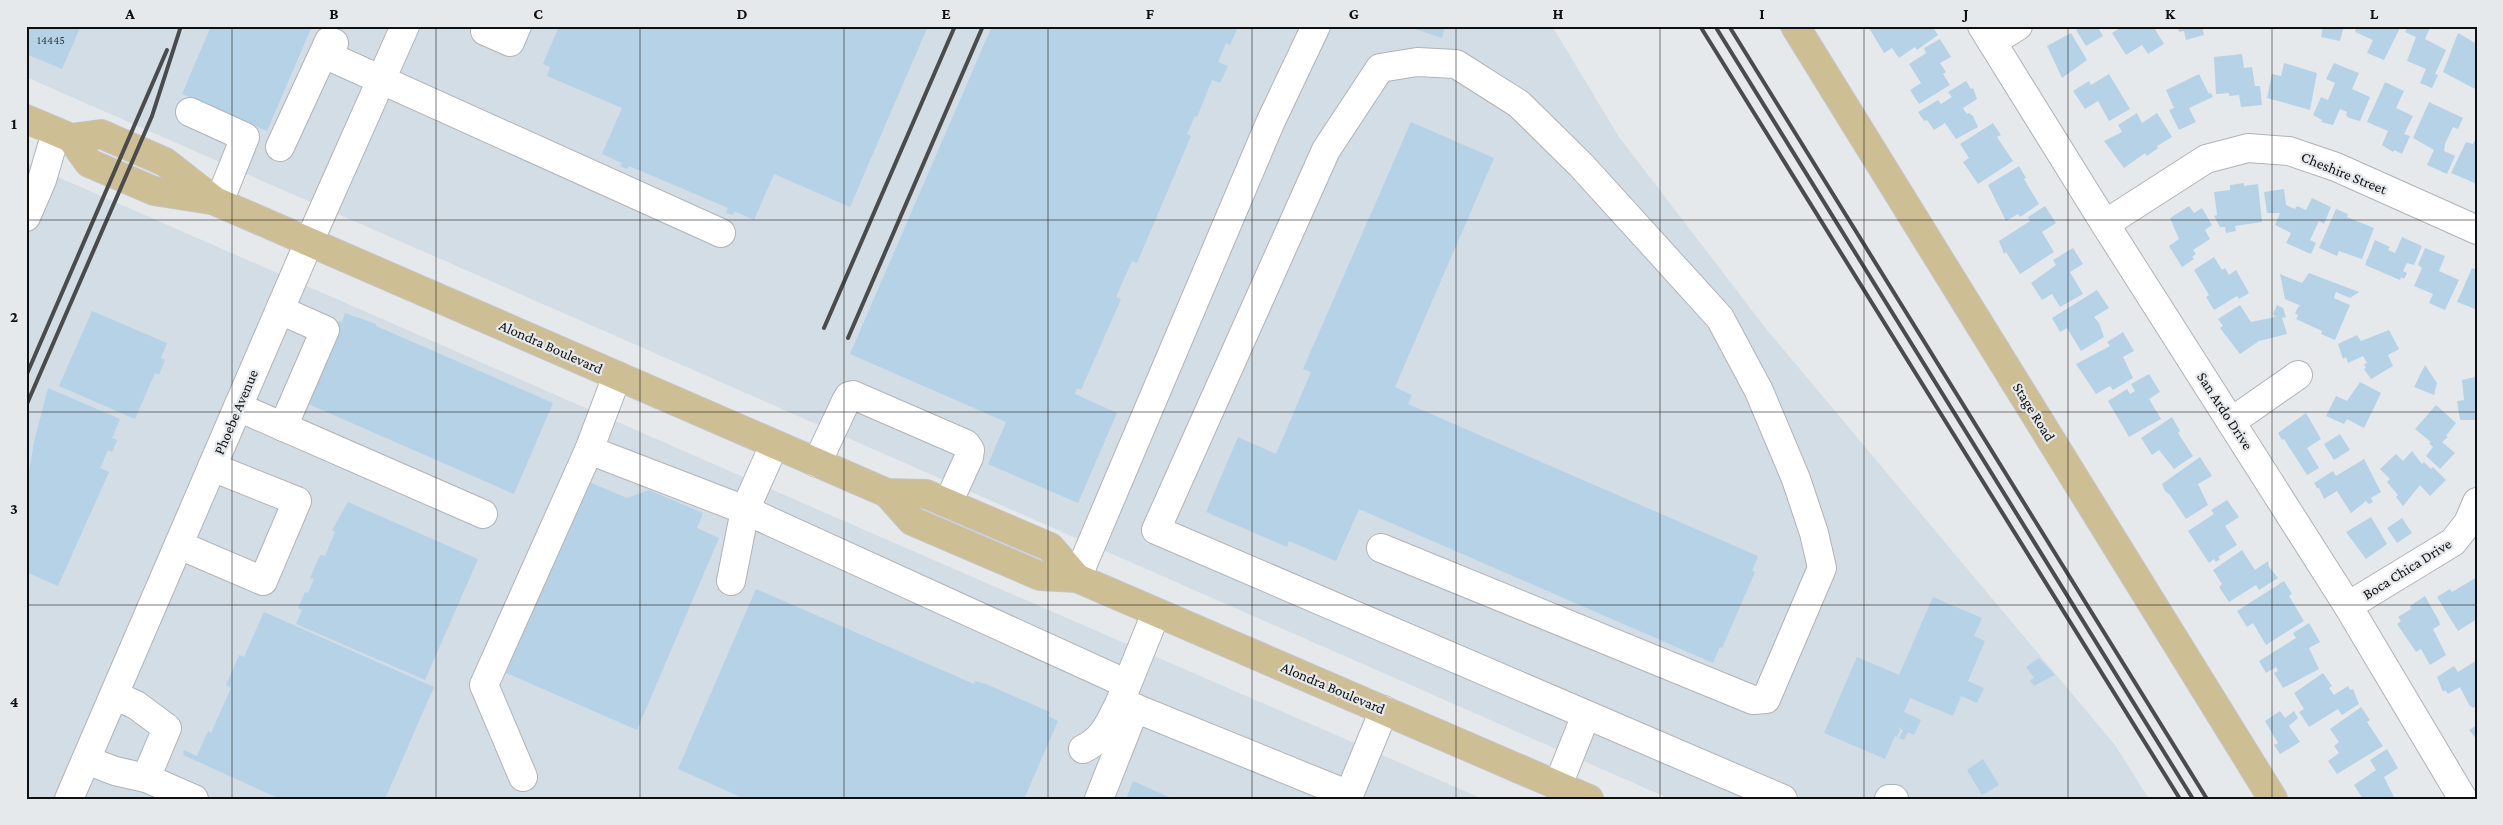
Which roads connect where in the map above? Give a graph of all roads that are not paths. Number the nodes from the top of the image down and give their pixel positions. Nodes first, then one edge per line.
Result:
1 (405, 26) edge
2 (487, 26) edge
3 (517, 26) edge
4 (1316, 26) edge
5 (1795, 26) edge
6 (2018, 26) edge
7 (1987, 34) edge
8 (330, 40) edge
9 (386, 73) junction
10 (190, 112) dead end
11 (26, 119) edge
12 (63, 135) junction
13 (280, 147) dead end
14 (217, 201) junction
15 (26, 217) edge
16 (2105, 224) junction
17 (2477, 230) edge
18 (721, 233) dead end
19 (309, 242) junction
20 (280, 310) junction
21 (2298, 375) dead end
22 (617, 376) junction
23 (238, 407) junction
24 (2232, 422) junction
25 (283, 427) junction
26 (774, 445) junction
27 (589, 450) junction
28 (817, 463) junction
29 (212, 467) junction
30 (887, 493) junction
31 (2477, 502) edge
32 (948, 503) junction
33 (745, 510) junction
34 (483, 514) dead end
35 (179, 545) junction
36 (1381, 548) dead end
37 (1077, 578) junction
38 (731, 581) dead end
39 (2348, 606) junction
40 (1156, 612) junction
41 (114, 695) junction
42 (1127, 698) junction
43 (1384, 710) junction
44 (1586, 715) junction
45 (1083, 749) dead end
46 (86, 760) junction
47 (524, 777) dead end
48 (146, 778) junction
49 (1558, 786) junction
50 (1353, 797) edge
51 (72, 798) edge
52 (194, 799) edge
53 (1099, 799) edge
54 (1589, 799) edge
55 (1783, 799) edge
56 (1889, 799) edge
57 (1894, 799) edge
58 (2273, 799) edge
59 (2463, 799) edge

1 - 9 street, Phoebe Avenue
2 - 3 street
4 - 37 street
5 - 58 main road, Stage Road
6 - 7 street
7 - 16 street, San Ardo Drive
8 - 9 street
8 - 13 street
9 - 18 street
9 - 19 street, Phoebe Avenue
10 - 14 street
11 - 12 main road
12 - 14 main road, Alondra Boulevard
12 - 15 street
14 - 19 main road, Alondra Boulevard
16 - 17 street, Cheshire Street
16 - 24 street, San Ardo Drive
19 - 20 street, Phoebe Avenue
19 - 22 main road, Alondra Boulevard
20 - 23 street, Phoebe Avenue
20 - 25 street
21 - 24 street
22 - 26 main road, Alondra Boulevard
22 - 27 street
23 - 25 street
23 - 29 street, Phoebe Avenue
24 - 39 street, San Ardo Drive
25 - 34 street
26 - 28 main road, Alondra Boulevard
26 - 33 street
27 - 33 street
27 - 47 street
28 - 30 main road, Alondra Boulevard
28 - 32 street
29 - 35 street, Phoebe Avenue
29 - 35 street
30 - 32 main road, Alondra Boulevard
30 - 37 main road, Alondra Boulevard
31 - 39 street, Boca Chica Drive
32 - 37 main road, Alondra Boulevard
33 - 38 street
33 - 42 street
35 - 41 street, Phoebe Avenue
36 - 44 street
37 - 40 main road, Alondra Boulevard
39 - 59 street, San Ardo Drive
40 - 42 street
40 - 43 main road, Alondra Boulevard
41 - 46 street, Phoebe Avenue
41 - 48 street
42 - 45 street
42 - 50 street
42 - 53 street
43 - 49 main road, Alondra Boulevard
43 - 50 street
44 - 49 street
44 - 55 street
46 - 48 street
46 - 51 street, Phoebe Avenue
48 - 52 street
49 - 54 main road, Alondra Boulevard
56 - 57 street

